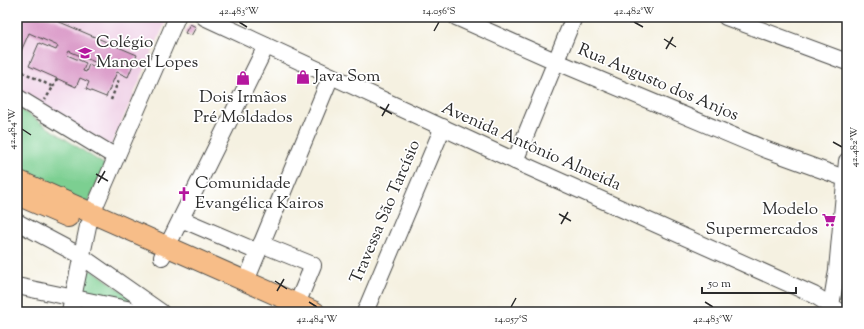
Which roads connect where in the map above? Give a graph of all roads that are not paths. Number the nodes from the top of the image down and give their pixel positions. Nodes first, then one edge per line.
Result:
1 (177, 17) edge
2 (204, 17) edge
3 (456, 17) edge
4 (574, 17) edge
5 (726, 17) edge
6 (266, 46) junction
7 (555, 61) junction
8 (847, 62) edge
9 (330, 76) junction
10 (17, 97) edge
11 (443, 127) junction
12 (116, 157) junction
13 (516, 161) junction
14 (847, 161) edge
15 (846, 179) edge
16 (17, 180) edge
17 (17, 195) edge
18 (90, 219) junction
19 (181, 219) junction
20 (17, 222) edge
21 (259, 248) junction
22 (165, 252) junction
23 (81, 256) junction
24 (842, 270) edge
25 (246, 281) junction
26 (17, 286) edge
27 (71, 305) edge
28 (298, 309) edge
29 (834, 310) edge
30 (141, 312) edge
31 (161, 312) edge
32 (365, 312) edge

1 - 12 street
2 - 6 street, Avenida Antônio Almeida
3 - 7 street, Rua Augusto dos Anjos
4 - 7 street
5 - 8 street
6 - 9 street, Avenida Antônio Almeida
6 - 19 street
7 - 13 street
7 - 15 street, Rua Augusto dos Anjos
9 - 11 street, Avenida Antônio Almeida
9 - 21 street
10 - 12 street
11 - 13 street, Avenida Antônio Almeida
11 - 32 street, Travessa São Tarcísio
12 - 18 street
13 - 29 street, Avenida Antônio Almeida
14 - 15 street
15 - 24 street
16 - 18 main road
17 - 18 main road
18 - 22 main road
18 - 23 street
19 - 21 street
19 - 22 street
20 - 23 street
21 - 25 street
21 - 28 street
22 - 25 main road
22 - 28 main road
23 - 27 street
23 - 31 street
24 - 29 street
25 - 28 main road
26 - 27 street
27 - 30 street

